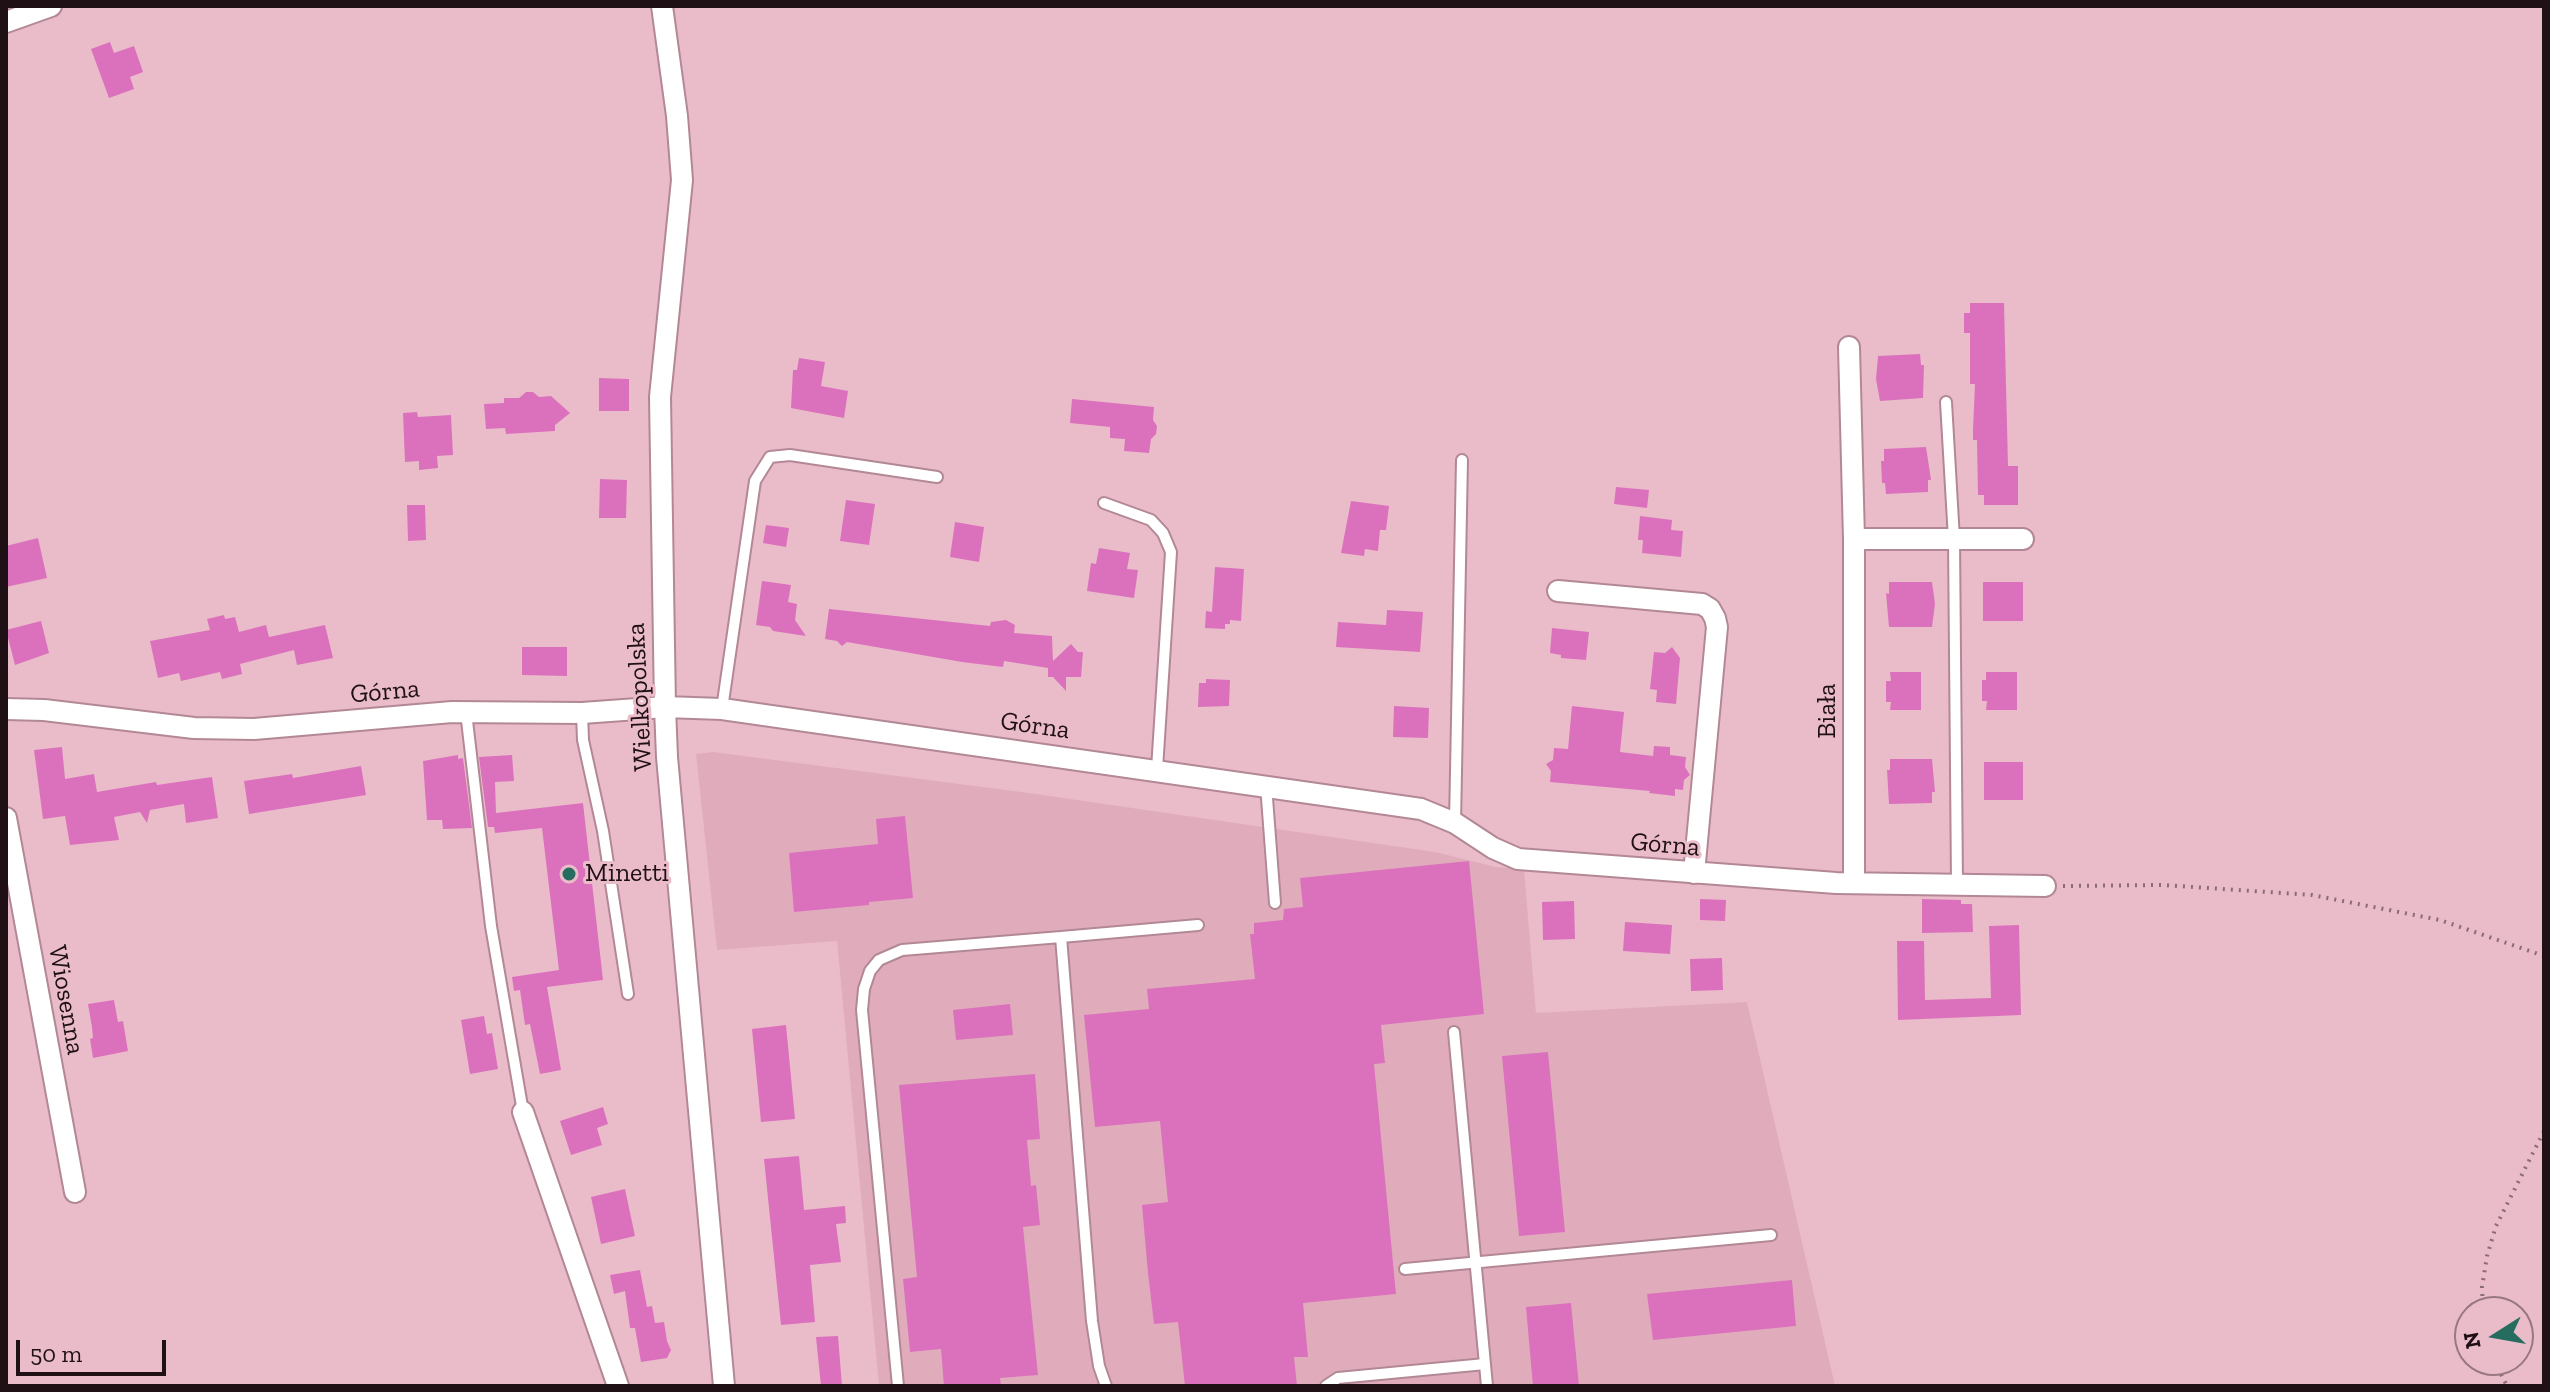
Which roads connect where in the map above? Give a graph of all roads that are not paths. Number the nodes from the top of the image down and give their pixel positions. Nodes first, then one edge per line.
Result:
1 (51, 6) edge
2 (662, 6) edge
3 (6, 22) edge
4 (1849, 347) dead end
5 (1946, 402) dead end
6 (1462, 460) dead end
7 (937, 477) dead end
8 (1104, 503) dead end
9 (1854, 539) junction
10 (1954, 539) junction
11 (2023, 539) dead end
12 (1558, 591) dead end
13 (665, 707) junction
14 (6, 709) edge
15 (722, 709) junction
16 (466, 712) junction
17 (582, 713) junction
18 (1157, 769) junction
19 (1266, 785) junction
20 (6, 818) edge
21 (1455, 823) junction
22 (1694, 873) junction
23 (1854, 883) junction
24 (1957, 885) junction
25 (2045, 886) road end
26 (1275, 903) dead end
27 (1198, 925) dead end
28 (1061, 937) junction
29 (628, 994) dead end
30 (1454, 1032) dead end
31 (523, 1112) joint
32 (75, 1192) dead end
33 (1771, 1235) dead end
34 (1475, 1262) junction
35 (1405, 1269) dead end
36 (1485, 1364) junction
37 (618, 1386) edge
38 (724, 1386) edge
39 (898, 1386) edge
40 (1106, 1386) edge
41 (1326, 1386) edge
42 (1487, 1386) edge

1 - 3 street
2 - 13 street, Wielkopolska
4 - 9 street, Biała
5 - 10 lane
6 - 21 lane
7 - 15 lane
8 - 18 lane
9 - 10 street
9 - 23 street, Biała
10 - 11 street
10 - 24 lane
12 - 22 street
13 - 15 street, Górna
13 - 17 street, Górna
13 - 38 street, Wielkopolska
14 - 16 street, Górna
15 - 18 street, Górna
16 - 17 street, Górna
16 - 31 lane
17 - 29 lane
18 - 19 street, Górna
19 - 21 street, Górna
19 - 26 lane
20 - 32 street, Wiosenna
21 - 22 street, Górna
22 - 23 street, Górna
23 - 24 street, Górna
24 - 25 street, Górna
27 - 28 lane
28 - 39 lane
28 - 40 lane
30 - 34 lane
31 - 37 street
33 - 34 lane
34 - 35 lane
34 - 36 lane
36 - 41 lane
36 - 42 lane

